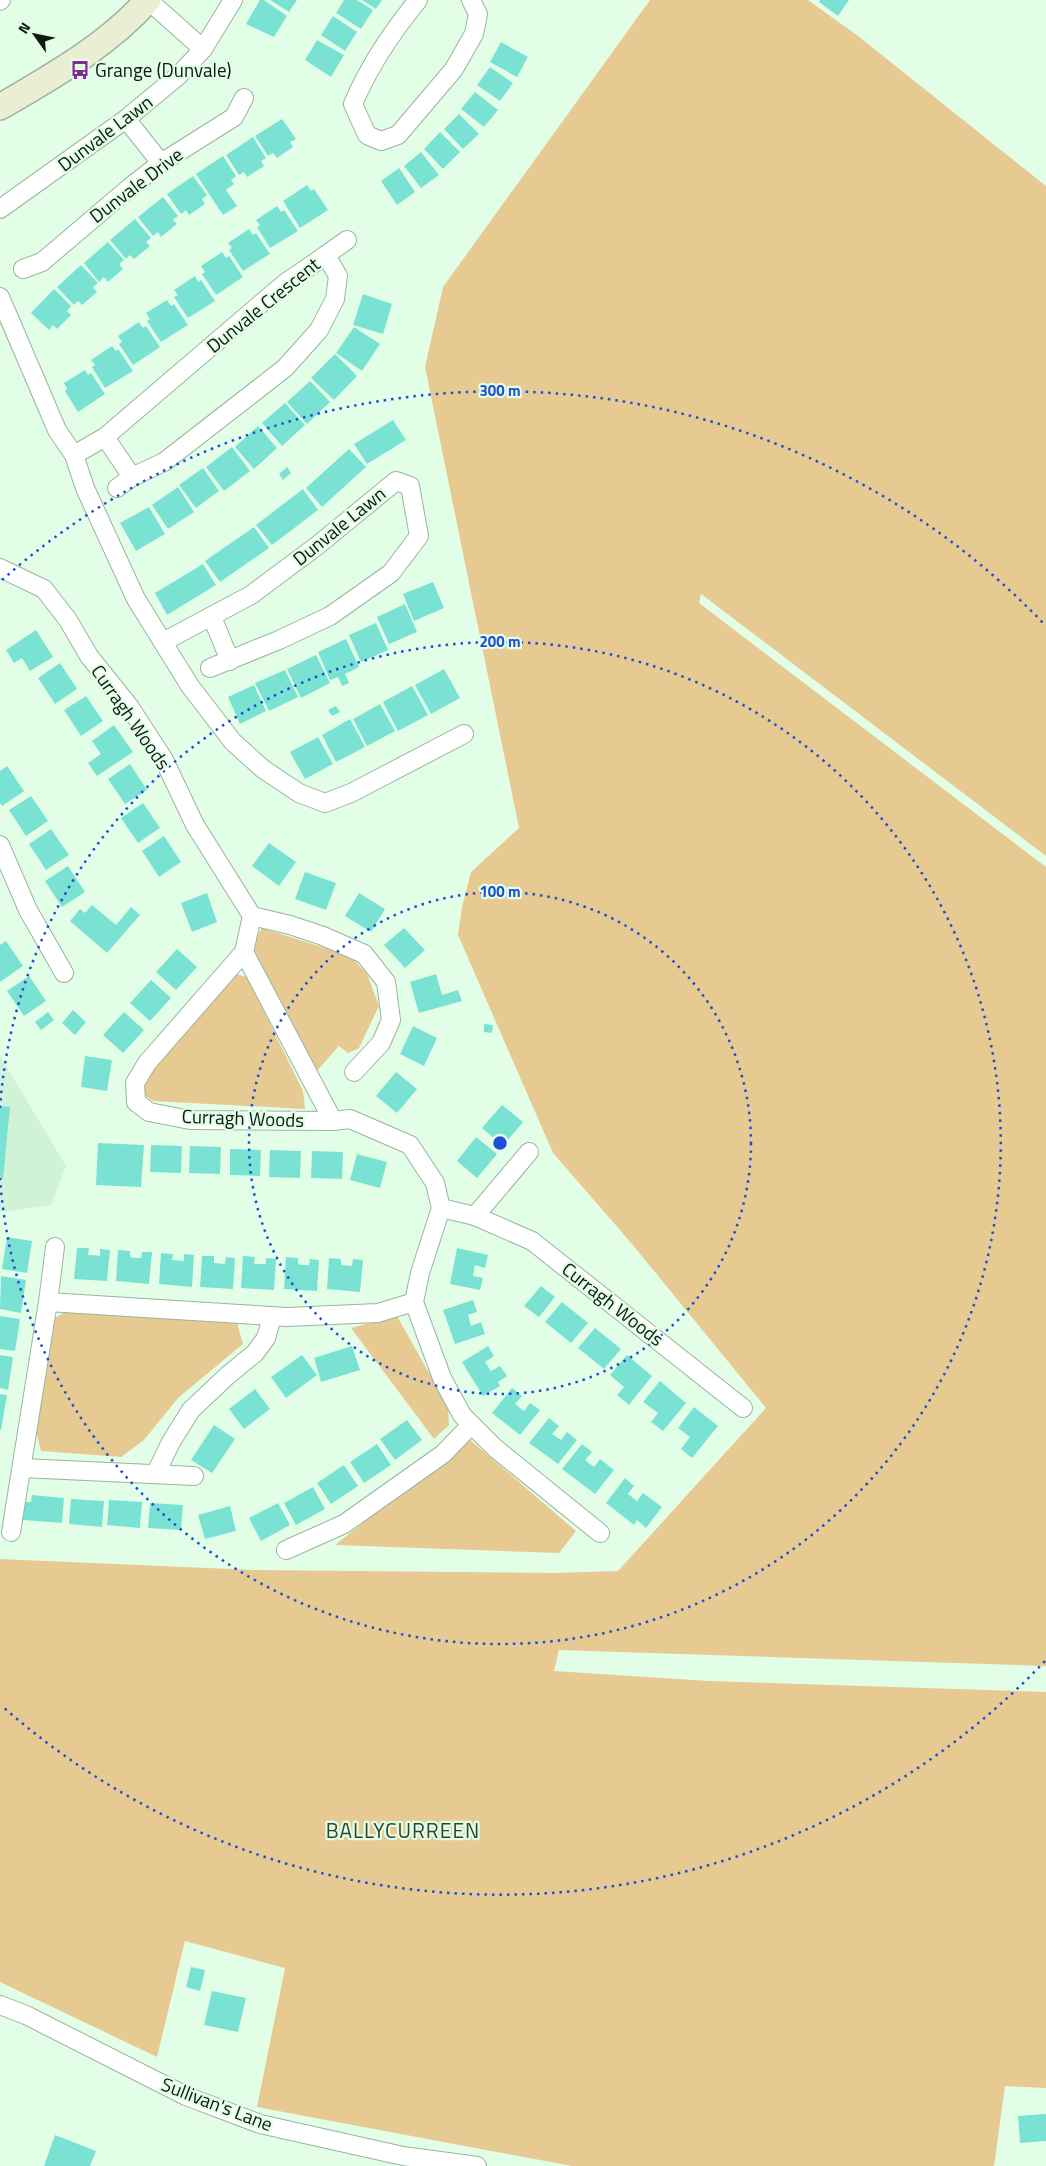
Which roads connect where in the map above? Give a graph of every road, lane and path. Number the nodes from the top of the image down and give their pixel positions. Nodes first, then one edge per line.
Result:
1 (148, 0) edge
2 (233, 0) edge
3 (418, 0) edge
4 (472, 0) edge
5 (204, 48) junction
6 (244, 98) dead end
7 (0, 107) edge
8 (126, 119) junction
9 (161, 164) junction
10 (0, 209) edge
11 (347, 240) dead end
12 (326, 255) junction
13 (23, 268) dead end
14 (0, 297) edge
15 (105, 437) junction
16 (74, 455) junction
17 (132, 477) junction
18 (117, 488) dead end
19 (0, 568) edge
20 (212, 617) junction
21 (163, 642) junction
22 (230, 661) junction
23 (210, 668) dead end
24 (464, 734) dead end
25 (0, 845) edge
26 (252, 916) junction
27 (244, 952) junction
28 (64, 973) dead end
29 (354, 1072) dead end
30 (333, 1121) junction
31 (530, 1152) dead end
32 (441, 1208) junction
33 (475, 1216) junction
34 (55, 1247) dead end
35 (48, 1302) junction
36 (414, 1302) junction
37 (272, 1317) junction
38 (744, 1408) dead end
39 (471, 1424) junction
40 (22, 1468) junction
41 (156, 1473) junction
42 (194, 1476) dead end
43 (11, 1532) dead end
44 (600, 1533) dead end
45 (286, 1550) dead end
46 (0, 2005) edge
47 (477, 2166) edge

1 - 5 street
1 - 7 main road
2 - 5 street, Dunvale Lawn
3 - 4 street
5 - 8 street, Dunvale Lawn
6 - 9 street, Dunvale Drive
8 - 9 street
8 - 10 street, Dunvale Lawn
9 - 13 street, Dunvale Drive
11 - 12 street
12 - 15 street, Dunvale Crescent
12 - 17 street, Dunvale Crescent
14 - 16 street
15 - 16 street, Dunvale Crescent
15 - 17 street
16 - 21 street
17 - 18 street, Dunvale Crescent
19 - 26 street, Curragh Woods
20 - 21 street, Dunvale Lawn
20 - 22 street
20 - 22 street, Dunvale Lawn
21 - 24 street
22 - 23 street, Dunvale Lawn
25 - 28 street
26 - 27 street, Curragh Woods
26 - 29 street
27 - 30 street, Curragh Woods
27 - 30 street, Curragh Woods
30 - 32 street, Curragh Woods
31 - 33 street
32 - 33 street, Curragh Woods
32 - 36 street
33 - 38 street, Curragh Woods
34 - 35 street
35 - 37 street
35 - 40 street
36 - 37 street
36 - 39 street
37 - 41 street
39 - 44 street
39 - 45 street
40 - 41 street
40 - 43 street
41 - 42 street
46 - 47 street, Sullivan's Lane

